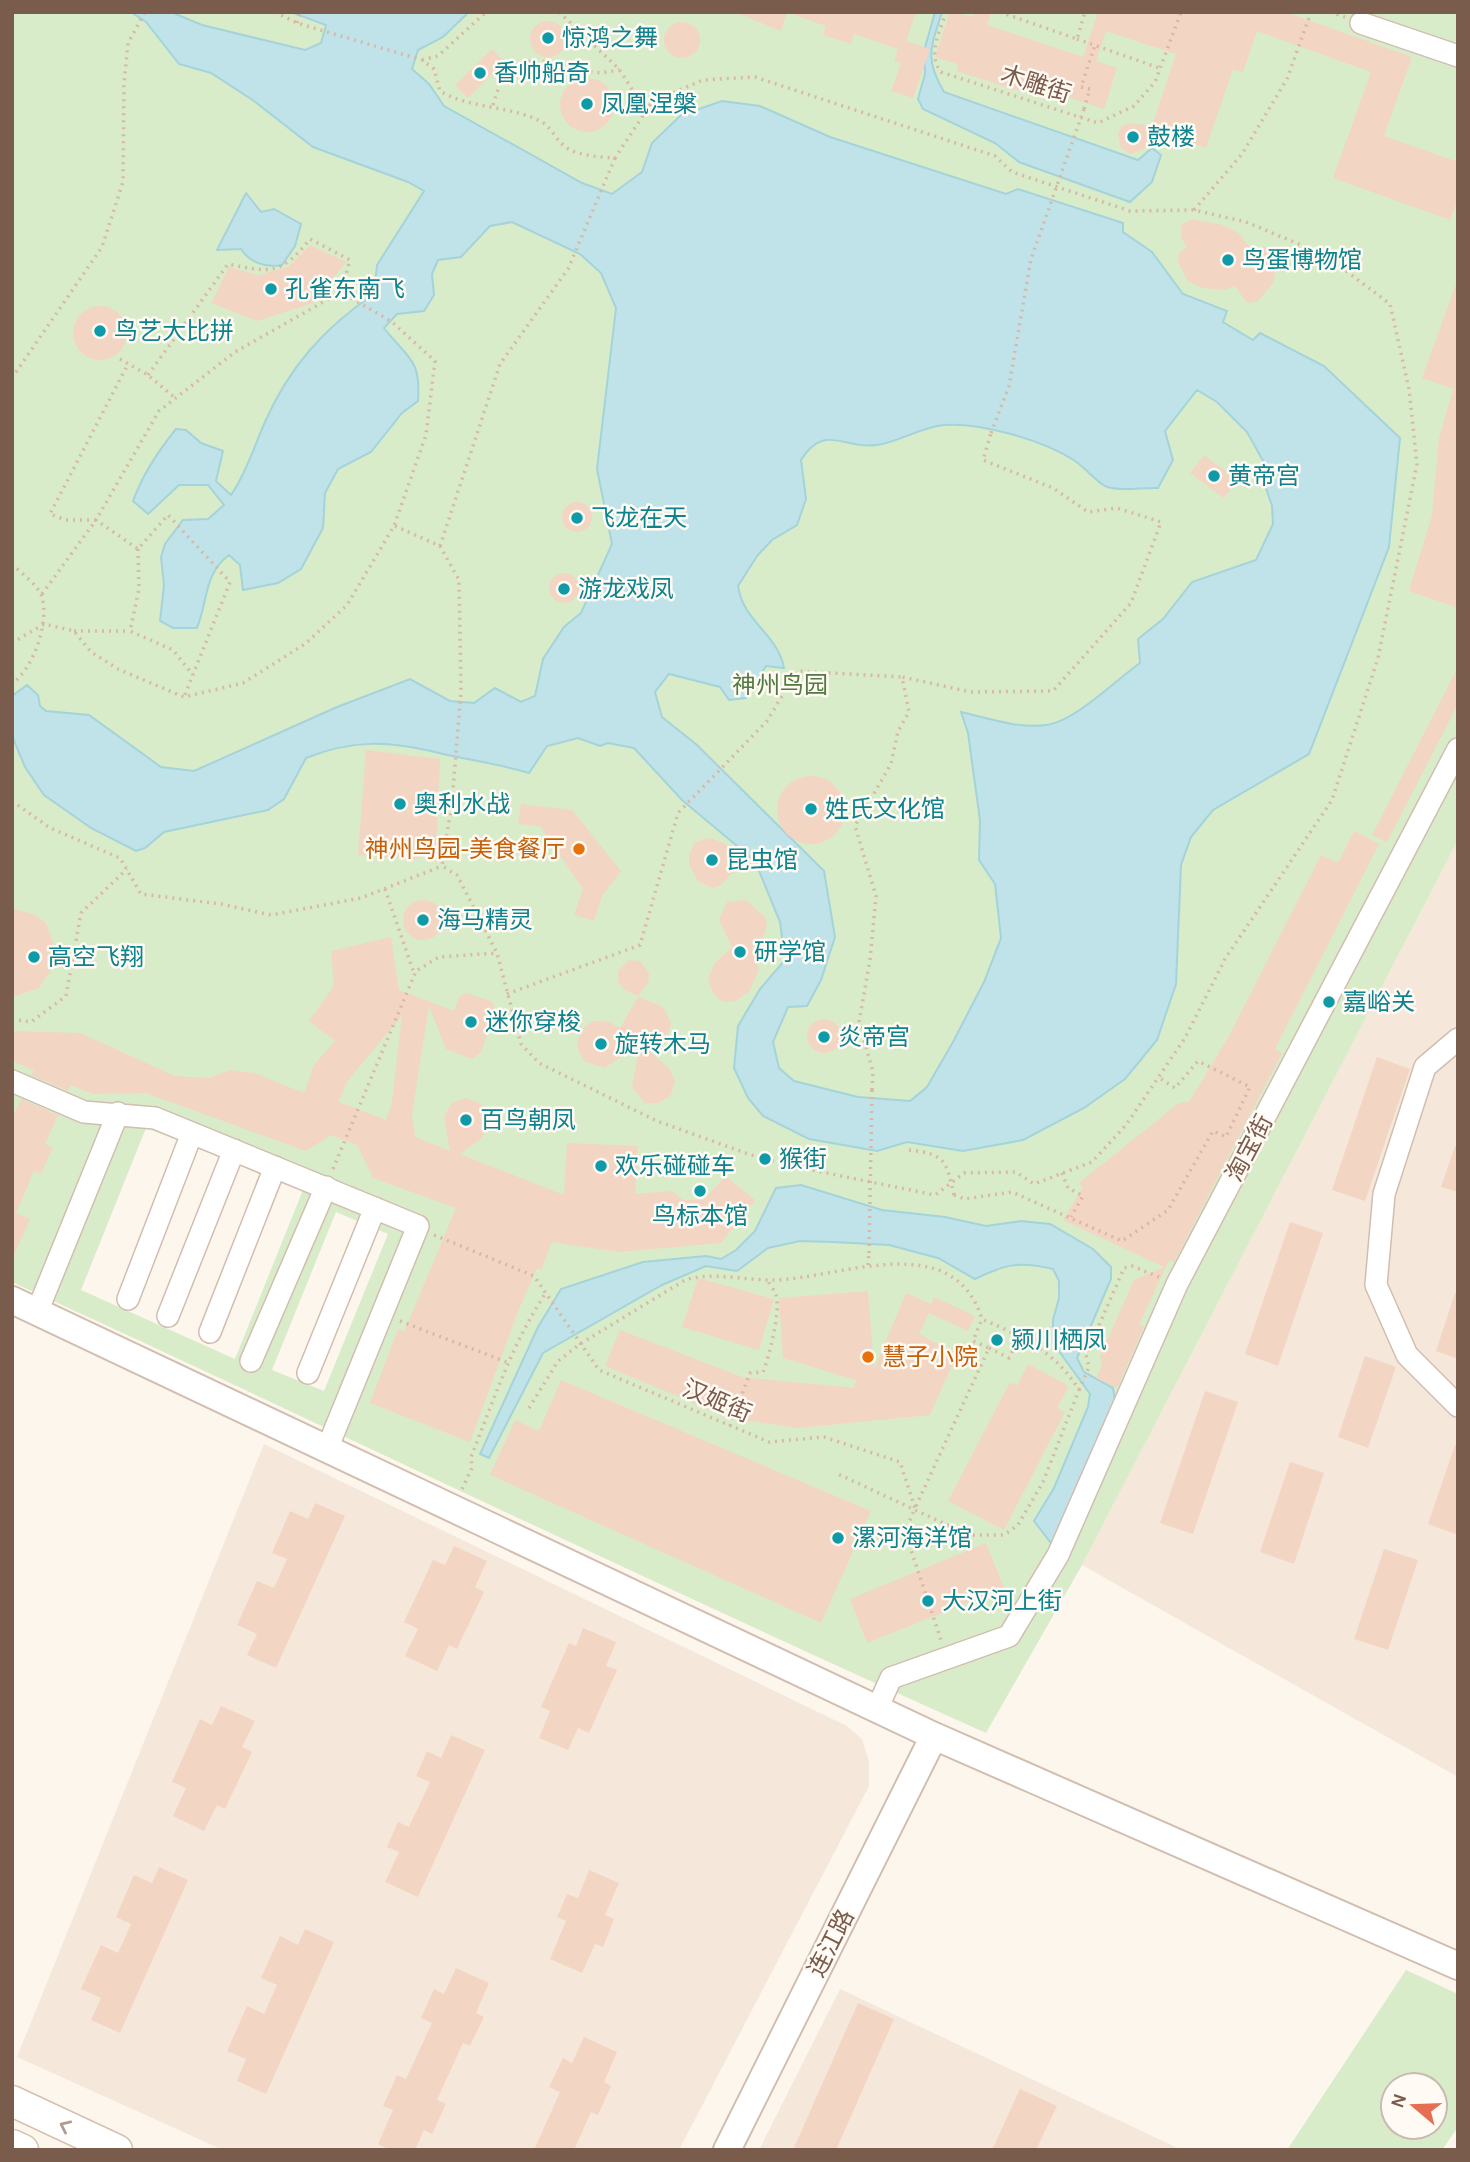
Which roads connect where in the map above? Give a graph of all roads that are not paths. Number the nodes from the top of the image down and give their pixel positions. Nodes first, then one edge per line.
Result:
1 (1361, 23) dead end
2 (1458, 56) edge
3 (1458, 749) edge
4 (1458, 1039) edge
5 (12, 1081) edge
6 (117, 1113) junction
7 (192, 1133) junction
8 (234, 1150) junction
9 (275, 1167) junction
10 (326, 1187) junction
11 (375, 1208) junction
12 (128, 1299) dead end
13 (12, 1300) edge
14 (37, 1312) junction
15 (168, 1315) dead end
16 (210, 1332) dead end
17 (251, 1361) dead end
18 (308, 1373) dead end
19 (1458, 1406) edge
20 (327, 1449) junction
21 (877, 1709) junction
22 (934, 1736) junction
23 (1458, 1966) edge
24 (12, 2101) edge
25 (12, 2145) edge
26 (23, 2150) edge
27 (117, 2150) edge
28 (727, 2150) edge

1 - 2 street
3 - 21 street, 淘宝街
4 - 19 street
5 - 6 street
6 - 7 street
6 - 14 street
7 - 8 street
7 - 12 street
8 - 9 street
8 - 15 street
9 - 10 street
9 - 16 street
10 - 11 street
10 - 17 street
11 - 18 street
11 - 20 street
13 - 14 street
14 - 20 street
20 - 21 street
21 - 22 street
22 - 23 street
22 - 28 street, 连江路
27 -> 24 main road
25 - 26 main road

